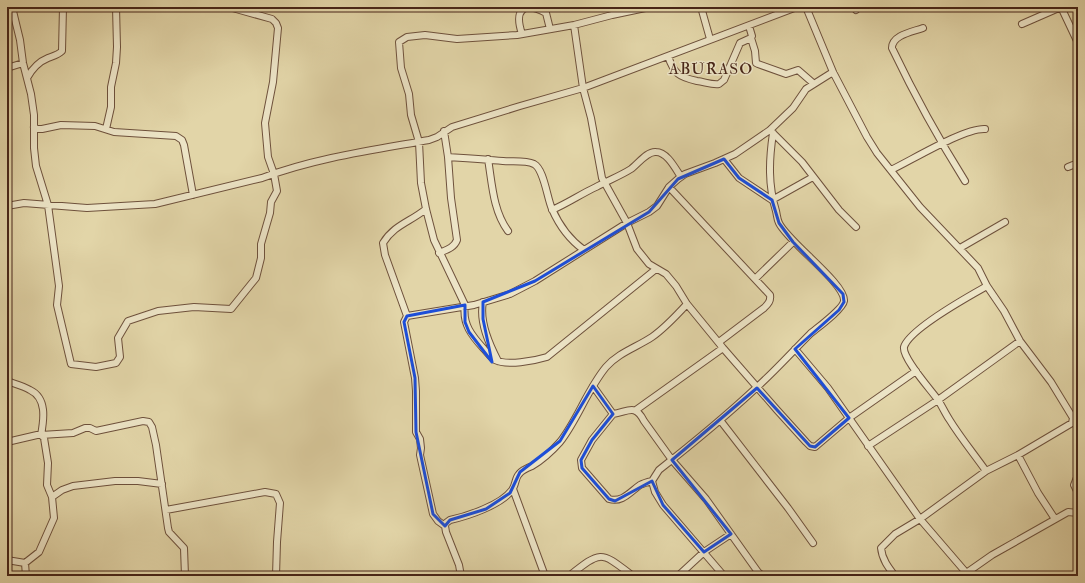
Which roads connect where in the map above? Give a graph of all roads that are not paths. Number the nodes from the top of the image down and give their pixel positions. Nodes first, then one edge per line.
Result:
1 (12, 7) edge
2 (63, 7) edge
3 (116, 7) edge
4 (229, 7) edge
5 (650, 7) edge
6 (701, 7) edge
7 (797, 7) edge
8 (806, 7) edge
9 (1061, 7) edge
10 (1022, 24) dead end
11 (574, 26) junction
12 (749, 26) junction
13 (923, 28) dead end
14 (550, 29) junction
15 (522, 34) junction
16 (751, 38) junction
17 (710, 39) junction
18 (1078, 43) edge
19 (668, 56) junction
20 (23, 63) junction
21 (7, 68) edge
22 (833, 72) junction
23 (27, 78) junction
24 (813, 84) junction
25 (583, 88) junction
26 (34, 127) junction
27 (106, 129) junction
28 (985, 129) dead end
29 (444, 131) junction
30 (772, 132) junction
31 (419, 142) junction
32 (942, 144) junction
33 (448, 157) junction
34 (488, 159) junction
35 (724, 159) junction
36 (1078, 163) edge
37 (1068, 166) dead end
38 (891, 170) junction
39 (274, 174) junction
40 (812, 176) junction
41 (681, 177) junction
42 (966, 181) dead end
43 (604, 183) junction
44 (669, 187) junction
45 (193, 195) junction
46 (772, 200) junction
47 (48, 205) junction
48 (7, 206) edge
49 (426, 209) junction
50 (552, 210) junction
51 (1005, 222) dead end
52 (627, 223) junction
53 (856, 227) dead end
54 (508, 232) dead end
55 (793, 242) junction
56 (960, 248) junction
57 (584, 250) junction
58 (439, 253) junction
59 (656, 268) junction
60 (755, 279) junction
61 (987, 286) junction
62 (483, 302) junction
63 (687, 304) junction
64 (465, 306) junction
65 (406, 316) junction
66 (1020, 341) junction
67 (721, 345) junction
68 (795, 349) junction
69 (498, 361) junction
70 (916, 371) junction
71 (7, 380) edge
72 (593, 386) junction
73 (757, 388) junction
74 (938, 400) junction
75 (636, 410) junction
76 (613, 414) junction
77 (849, 418) junction
78 (720, 420) junction
79 (41, 435) junction
80 (7, 442) edge
81 (868, 446) junction
82 (1018, 455) junction
83 (672, 460) junction
84 (986, 471) junction
85 (1078, 475) edge
86 (652, 481) junction
87 (162, 484) junction
88 (513, 489) junction
89 (1078, 493) edge
90 (52, 497) junction
91 (166, 510) junction
92 (1078, 513) edge
93 (920, 519) junction
94 (1055, 519) junction
95 (445, 526) junction
96 (730, 534) junction
97 (813, 543) dead end
98 (704, 552) junction
99 (7, 560) edge
100 (24, 563) junction
101 (965, 575) edge
102 (26, 576) edge
103 (185, 576) edge
104 (276, 576) edge
105 (461, 576) edge
106 (545, 576) edge
107 (569, 576) edge
108 (633, 576) edge
109 (678, 576) edge
110 (724, 576) edge
111 (764, 576) edge
112 (895, 576) edge

1 - 20 street
2 - 23 street
3 - 27 street
4 - 39 street
5 - 11 street
6 - 17 street
7 - 12 street
8 - 22 street
9 - 10 street
9 - 18 street
11 - 14 street
11 - 25 street
12 - 16 street
12 - 17 street
13 - 32 street
14 - 15 street
14 - 15 street
15 - 31 street
16 - 19 street
16 - 24 street
17 - 19 street
19 - 25 street
20 - 21 street
20 - 23 street
22 - 24 street
22 - 38 street
23 - 26 street
24 - 30 street
25 - 29 street
25 - 43 street
26 - 27 street
26 - 47 street
27 - 45 street
28 - 32 street
29 - 31 street
29 - 33 street
30 - 35 street
30 - 40 street
30 - 46 street
31 - 39 street
31 - 49 street
32 - 38 street
32 - 42 street
33 - 34 street
33 - 58 street
34 - 50 street
34 - 54 street
35 - 41 street
35 - 46 street
36 - 37 street
38 - 56 street
39 - 45 street
39 - 47 street
40 - 46 street
40 - 53 street
41 - 43 street
41 - 44 street
43 - 50 street
43 - 52 street
44 - 52 street
44 - 60 street
45 - 47 street
46 - 55 street
47 - 48 street
49 - 58 street
49 - 65 street
50 - 57 street
51 - 56 street
52 - 57 street
52 - 59 street
55 - 60 street
55 - 68 street
56 - 61 street
57 - 62 street
58 - 64 street
59 - 63 street
59 - 69 street
60 - 67 street
61 - 66 street
61 - 70 street
62 - 64 street
62 - 69 street
63 - 67 street
63 - 72 street
64 - 65 street
64 - 69 street
65 - 95 street
66 - 74 street
66 - 82 street
67 - 73 street
67 - 75 street
68 - 73 street
68 - 77 street
70 - 74 street
70 - 77 street
71 - 79 street
72 - 76 street
72 - 88 street
73 - 77 street
73 - 78 street
74 - 81 street
74 - 84 street
75 - 76 street
75 - 83 street
76 - 86 street
77 - 81 street
78 - 83 street
78 - 97 street
79 - 80 street
79 - 87 street
79 - 90 street
81 - 93 street
82 - 84 street
82 - 94 street
83 - 86 street
83 - 96 street
84 - 93 street
85 - 89 street
86 - 98 street
87 - 90 street
87 - 91 street
88 - 95 street
88 - 106 street
90 - 100 street
91 - 103 street
91 - 104 street
92 - 94 street
93 - 101 street
93 - 112 street
94 - 101 street
95 - 105 street
96 - 98 street
96 - 111 street
98 - 109 street
98 - 110 street
99 - 100 street
100 - 102 street
107 - 108 street

